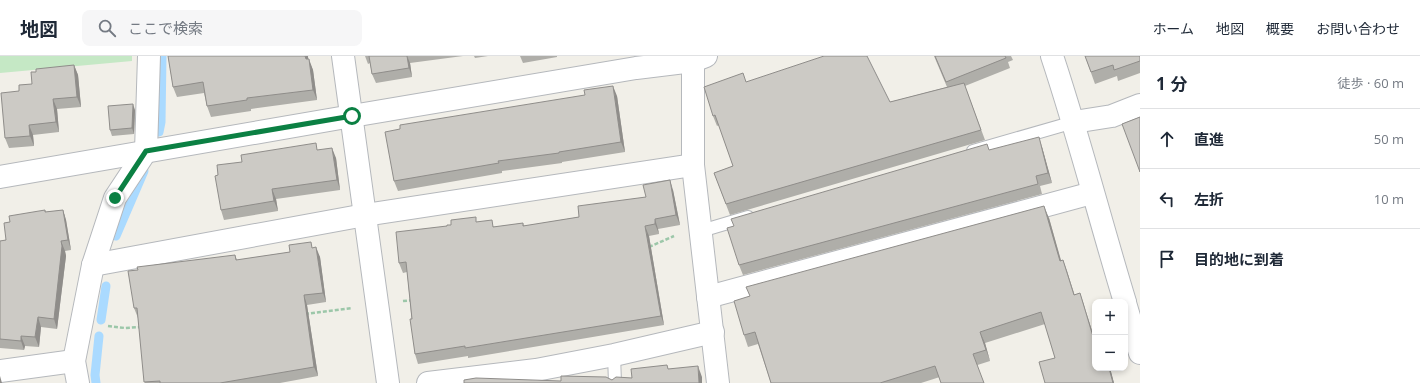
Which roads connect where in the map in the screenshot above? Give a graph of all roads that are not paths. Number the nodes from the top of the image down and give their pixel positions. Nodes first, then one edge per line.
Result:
1 (149, 56) edge
2 (343, 56) edge
3 (1052, 56) edge
4 (699, 58) edge
5 (636, 62) edge
6 (1140, 105) edge
7 (352, 116) junction
8 (1074, 122) junction
9 (146, 151) junction
10 (959, 155) edge
11 (693, 165) junction
12 (0, 177) edge
13 (1092, 193) junction
14 (762, 213) edge
15 (365, 215) junction
16 (701, 231) junction
17 (93, 265) junction
18 (708, 297) junction
19 (1124, 299) edge
20 (1128, 312) edge
21 (713, 332) junction
22 (1140, 353) edge
23 (614, 355) junction
24 (74, 361) junction
25 (0, 371) edge
26 (536, 376) edge
27 (436, 382) edge
28 (78, 383) edge
29 (388, 383) edge
30 (615, 383) edge
31 (718, 383) edge

1 - 9 street
2 - 7 street
3 - 8 street
4 - 5 street
4 - 11 street
5 - 7 street
6 - 8 street
7 - 9 street
7 - 15 street
8 - 10 lane
8 - 13 street
9 - 12 street
9 - 17 street
11 - 15 street
11 - 16 street
13 - 18 street
13 - 19 street
14 - 16 lane
15 - 17 street
15 - 29 street
16 - 18 street
17 - 24 street
18 - 21 street
20 - 22 street
21 - 23 street
21 - 31 street
23 - 26 street
23 - 30 lane
24 - 25 street
24 - 28 street
26 - 27 street

